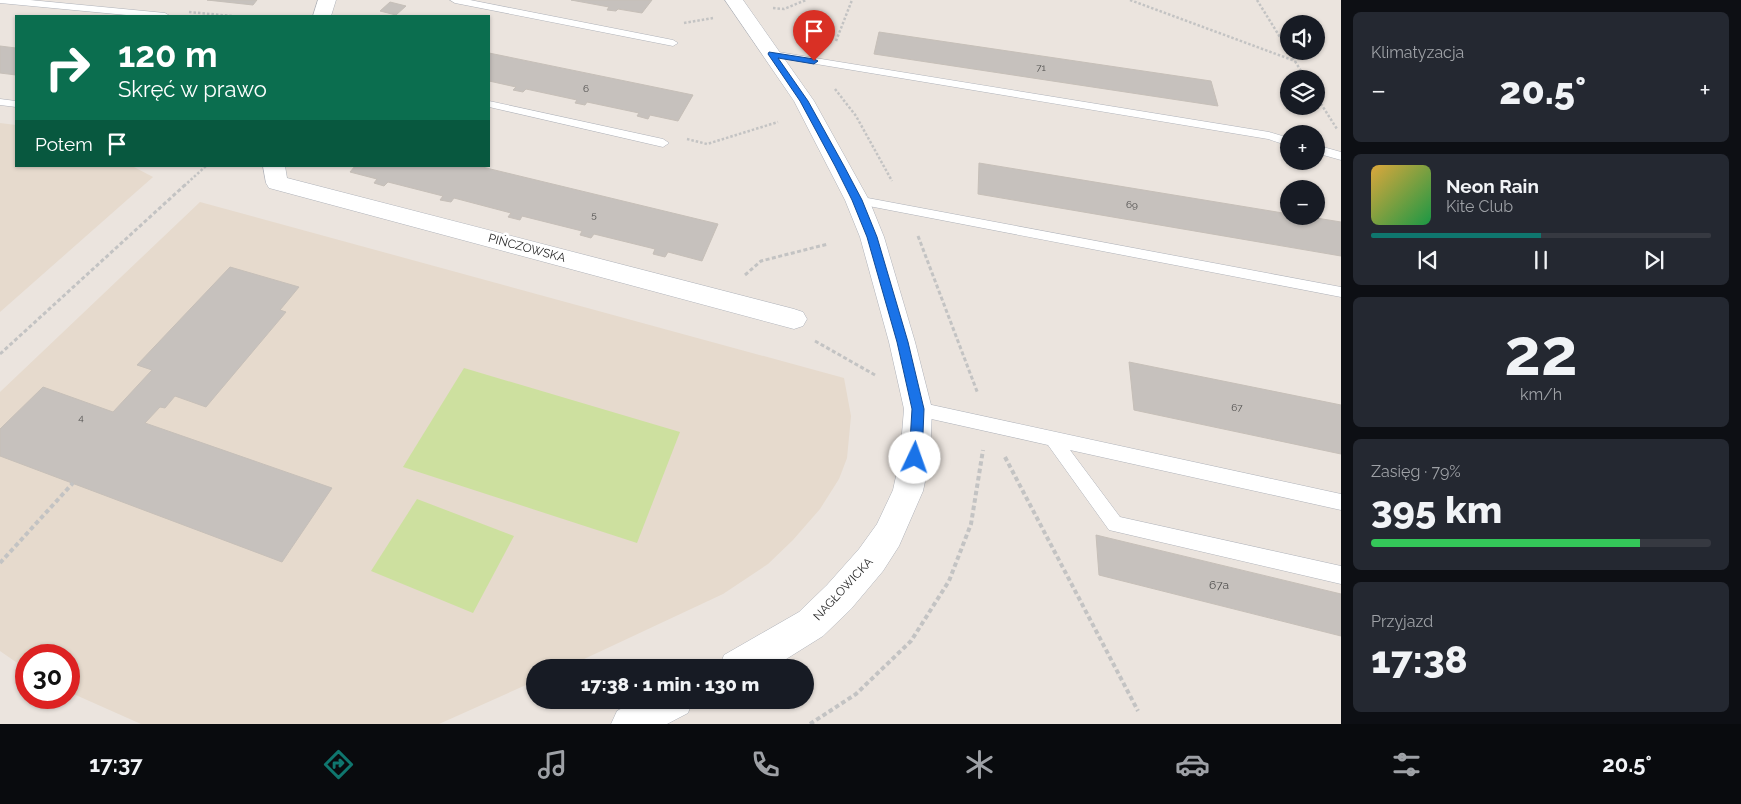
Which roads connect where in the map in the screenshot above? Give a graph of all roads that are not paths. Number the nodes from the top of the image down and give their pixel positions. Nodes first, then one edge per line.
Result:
1 (0, 0) edge
2 (327, 0) edge
3 (455, 0) edge
4 (734, 0) edge
5 (154, 15) edge
6 (322, 15) edge
7 (672, 43) dead end
8 (772, 54) junction
9 (0, 102) edge
10 (15, 104) edge
11 (490, 104) edge
12 (1280, 139) edge
13 (663, 143) dead end
14 (1325, 152) edge
15 (1341, 156) edge
16 (274, 167) edge
17 (857, 200) junction
18 (1341, 292) edge
19 (794, 319) road end
20 (918, 409) junction
21 (1054, 440) junction
22 (1341, 502) edge
23 (1341, 575) edge
24 (753, 659) edge
25 (658, 709) edge
26 (630, 724) edge

1 - 5 lane
2 - 6 street
3 - 7 lane
4 - 8 street, NAGŁOWICKA
8 - 12 lane
8 - 17 street, NAGŁOWICKA
9 - 10 lane
11 - 13 lane
14 - 15 lane
16 - 19 street, PIŃCZOWSKA
17 - 18 lane
17 - 20 street, NAGŁOWICKA
20 - 21 lane
20 - 24 street, NAGŁOWICKA
21 - 22 lane
21 - 23 lane
25 - 26 street

